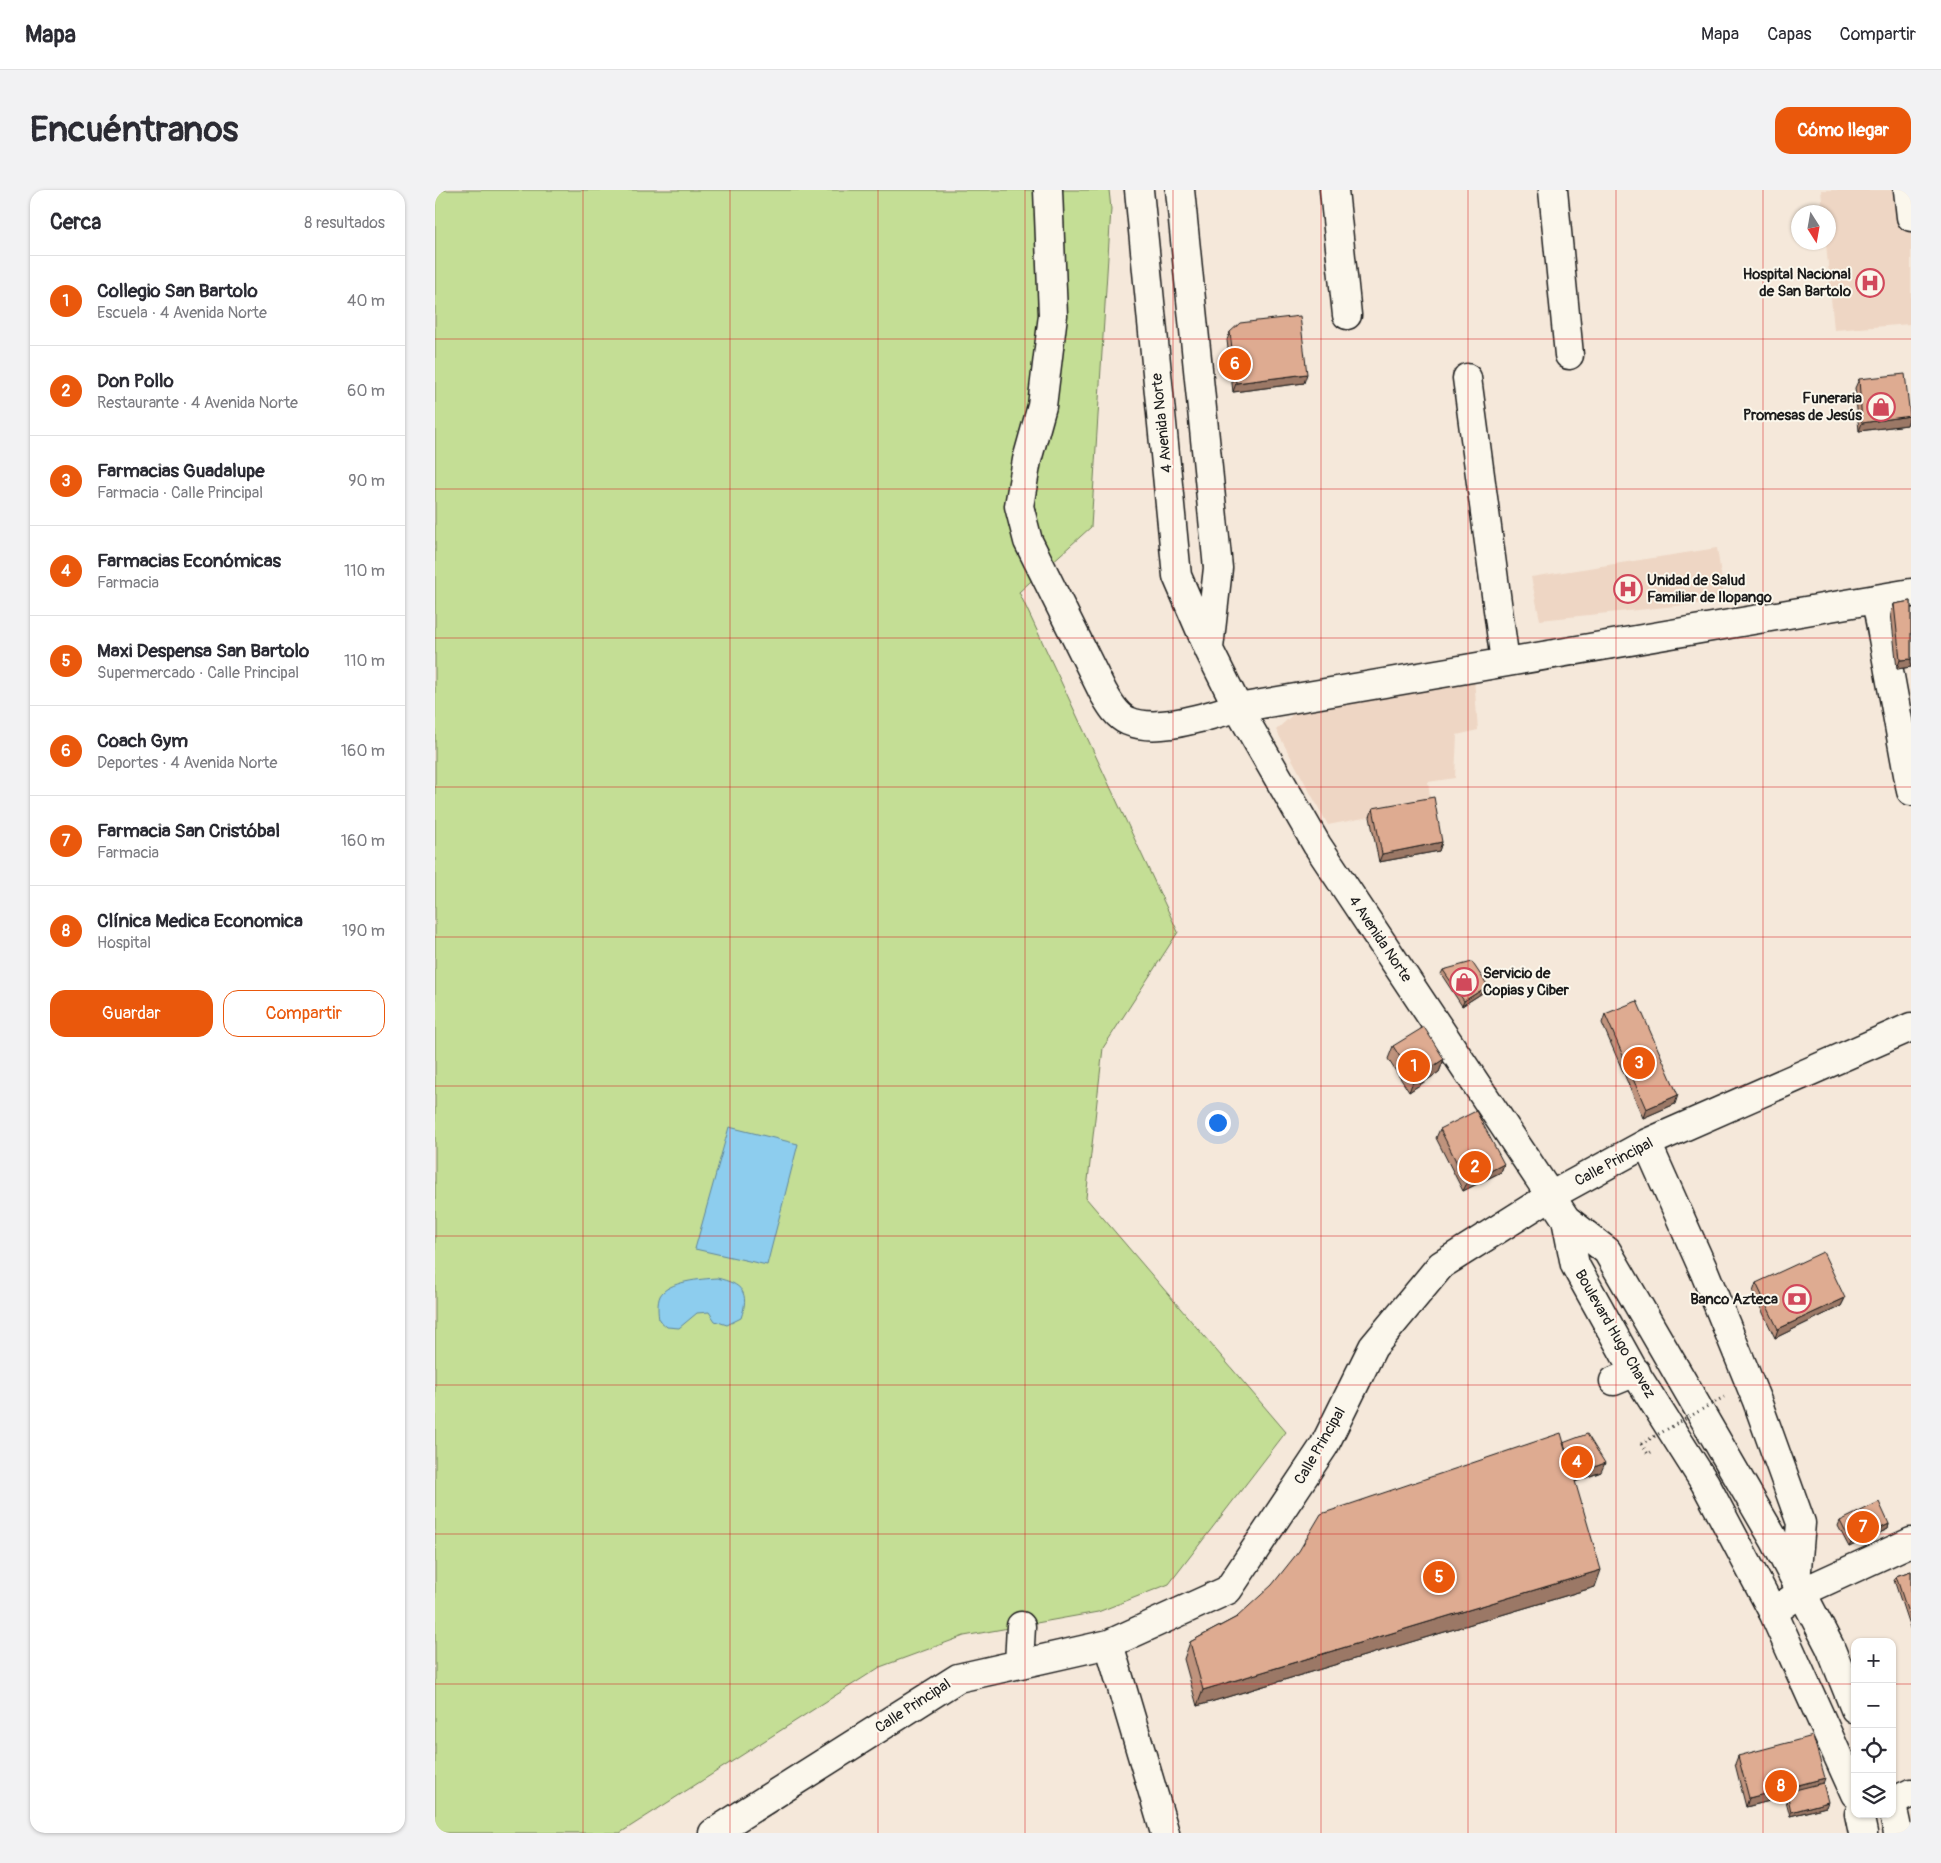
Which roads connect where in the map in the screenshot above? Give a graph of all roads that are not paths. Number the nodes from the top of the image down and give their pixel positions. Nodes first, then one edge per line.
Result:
1 (1048, 190) edge
2 (1139, 190) edge
3 (1180, 190) edge
4 (1334, 190) edge
5 (1553, 190) edge
6 (1908, 190) edge
7 (1911, 217) edge
8 (1347, 315) dead end
9 (1569, 355) dead end
10 (1467, 378) dead end
11 (1911, 594) edge
12 (1876, 600) junction
13 (1209, 650) junction
14 (1505, 662) junction
15 (1239, 708) junction
16 (1911, 791) edge
17 (1911, 1027) edge
18 (1647, 1143) junction
19 (1552, 1195) junction
20 (1566, 1219) junction
21 (1911, 1542) edge
22 (1799, 1586) junction
23 (1773, 1612) junction
24 (1021, 1626) dead end
25 (1109, 1644) junction
26 (1019, 1664) junction
27 (1851, 1699) edge
28 (1911, 1793) edge
29 (1851, 1795) edge
30 (1896, 1802) edge
31 (1895, 1818) edge
32 (713, 1833) edge
33 (1165, 1833) edge
34 (1898, 1833) edge

1 - 15 street
2 - 13 street, 4 Avenida Norte
3 - 13 street
4 - 8 street
5 - 9 street
6 - 7 street
10 - 14 street
11 - 12 street
12 - 14 street
12 - 16 street
13 - 15 street, 4 Avenida Norte
14 - 15 street
15 - 19 street, 4 Avenida Norte
17 - 18 street, Calle Principal
18 - 19 street, Calle Principal
18 - 22 street
19 - 20 street, 4 Avenida Norte
19 - 25 street, Calle Principal
20 - 22 street
20 - 23 street, Boulevard Hugo Chavez
21 - 22 street
22 - 23 street
22 - 27 street
23 - 29 street, Boulevard Hugo Chavez
24 - 26 street
25 - 26 street, Calle Principal
25 - 33 street
26 - 32 street, Calle Principal
28 - 30 street
31 - 34 street

